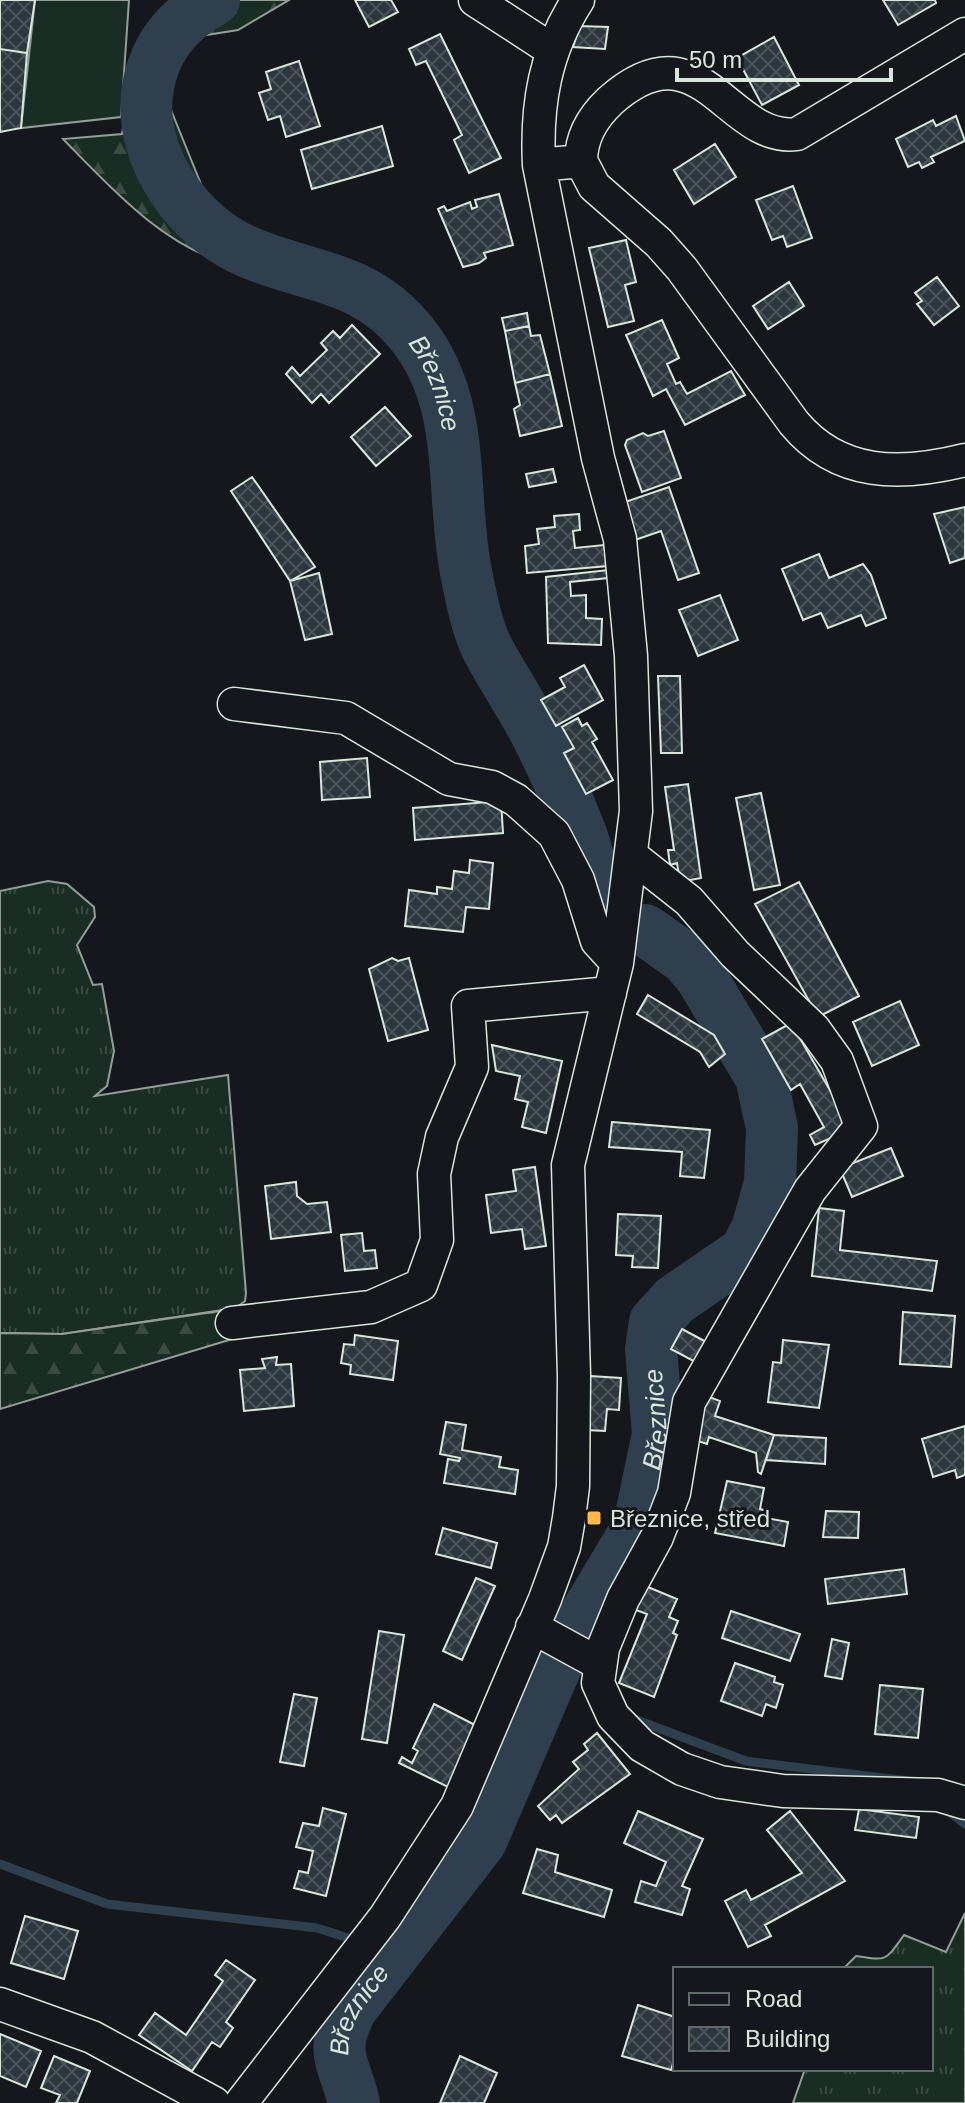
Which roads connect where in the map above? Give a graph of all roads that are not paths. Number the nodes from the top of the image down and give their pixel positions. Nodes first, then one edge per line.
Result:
1 (475, 0) edge
2 (578, 0) edge
3 (965, 34) edge
4 (552, 50) junction
5 (581, 161) junction
6 (539, 165) junction
7 (965, 460) edge
8 (234, 704) dead end
9 (632, 856) junction
10 (613, 978) junction
11 (232, 1323) dead end
12 (542, 1632) junction
13 (589, 1659) junction
14 (965, 1803) edge
15 (0, 2004) edge
16 (214, 2103) edge
17 (241, 2103) edge

1 - 4 street
2 - 4 street
3 - 5 street
4 - 6 street
5 - 6 street
5 - 7 street
6 - 9 street
8 - 10 street
9 - 10 street
9 - 13 street
10 - 11 street
10 - 12 street
12 - 13 street
12 - 17 street
13 - 14 street
15 - 16 street

